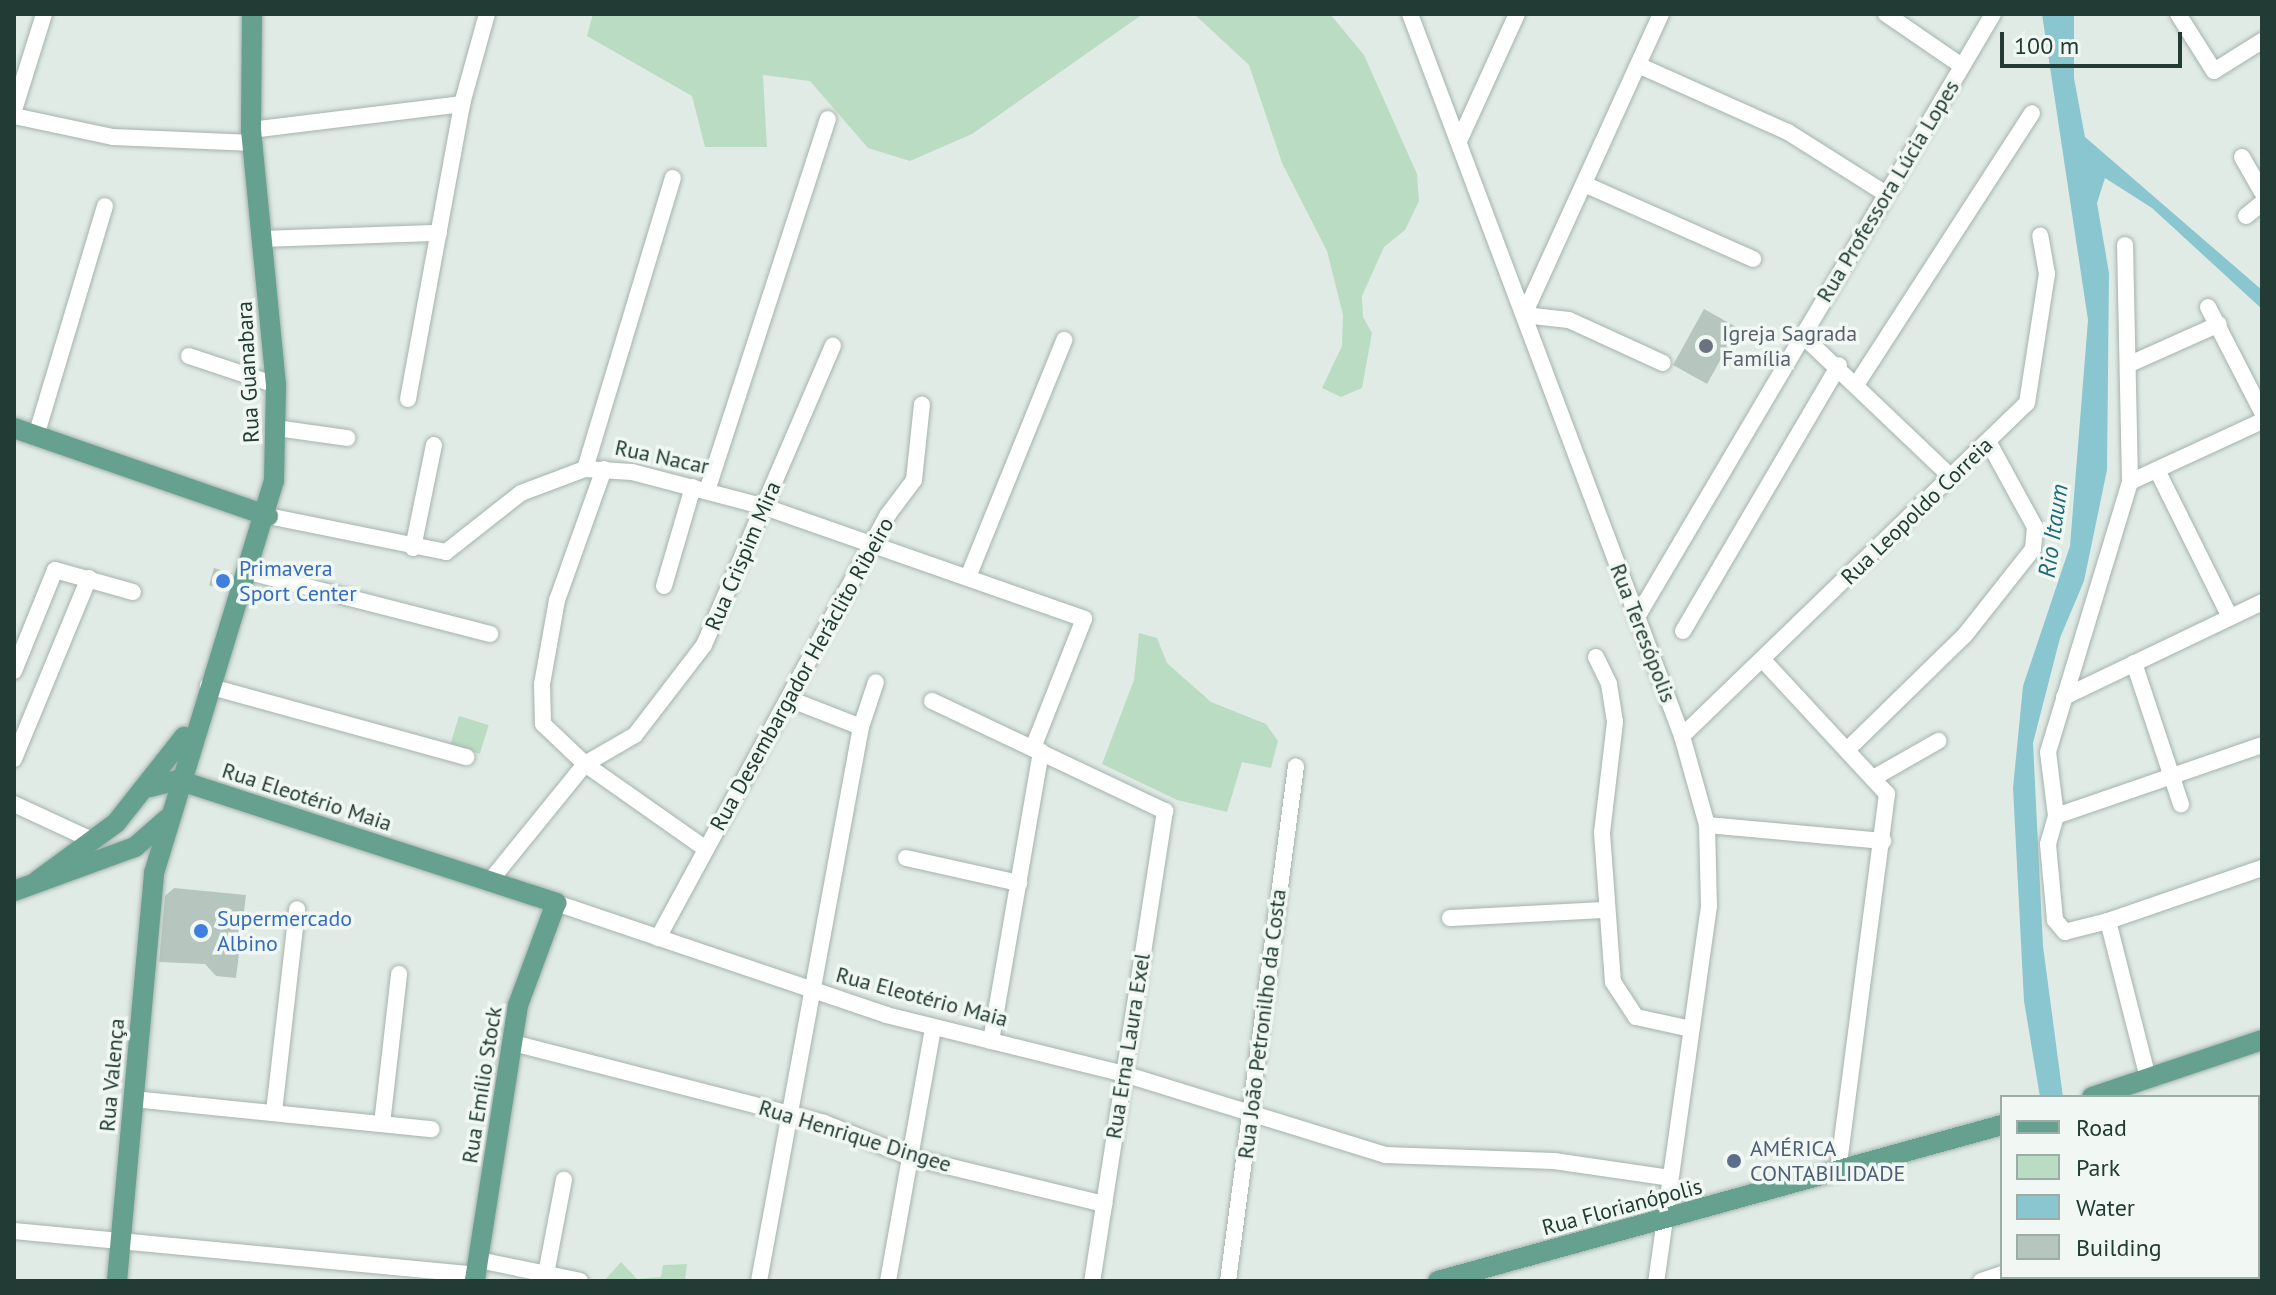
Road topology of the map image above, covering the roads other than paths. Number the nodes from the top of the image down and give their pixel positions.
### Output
1 (44, 14) edge
2 (252, 14) edge
3 (487, 14) edge
4 (1410, 14) edge
5 (1517, 14) edge
6 (1661, 14) edge
7 (1886, 14) edge
8 (1993, 14) edge
9 (2178, 14) edge
10 (2262, 41) edge
11 (1638, 65) junction
12 (1962, 66) junction
13 (462, 104) junction
14 (14, 113) edge
15 (2032, 113) dead end
16 (828, 119) dead end
17 (252, 137) junction
18 (1460, 139) junction
19 (2242, 157) dead end
20 (673, 178) dead end
21 (1584, 184) junction
22 (2262, 192) edge
23 (1886, 194) junction
24 (2262, 203) edge
25 (105, 206) dead end
26 (2246, 216) dead end
27 (439, 233) junction
28 (2040, 236) dead end
29 (263, 239) junction
30 (2125, 245) dead end
31 (1753, 259) dead end
32 (2208, 307) dead end
33 (1524, 315) junction
34 (2219, 324) junction
35 (1802, 335) junction
36 (1064, 340) dead end
37 (833, 346) dead end
38 (189, 356) dead end
39 (1663, 363) dead end
40 (2132, 363) junction
41 (1839, 365) junction
42 (1858, 382) junction
43 (276, 385) junction
44 (408, 399) dead end
45 (922, 404) dead end
46 (2262, 412) edge
47 (2262, 421) edge
48 (14, 428) edge
49 (276, 428) junction
50 (36, 436) junction
51 (347, 438) dead end
52 (1989, 443) junction
53 (434, 445) dead end
54 (585, 469) junction
55 (604, 469) junction
56 (2157, 470) junction
57 (1952, 478) junction
58 (2130, 482) junction
59 (700, 489) junction
60 (765, 507) junction
61 (268, 516) junction
62 (874, 543) junction
63 (413, 548) junction
64 (249, 572) junction
65 (968, 577) junction
66 (89, 578) junction
67 (664, 586) dead end
68 (133, 592) dead end
69 (2262, 602) edge
70 (1637, 617) junction
71 (2230, 617) junction
72 (1683, 631) dead end
73 (490, 634) dead end
74 (1596, 657) dead end
75 (1762, 659) junction
76 (2134, 663) junction
77 (14, 671) edge
78 (876, 682) dead end
79 (208, 686) junction
80 (2064, 697) junction
81 (789, 699) junction
82 (932, 701) dead end
83 (197, 716) junction
84 (861, 727) junction
85 (1682, 736) junction
86 (1938, 741) dead end
87 (2262, 745) edge
88 (1848, 749) junction
89 (1037, 750) junction
90 (466, 757) dead end
91 (14, 759) edge
92 (585, 764) junction
93 (1296, 766) dead end
94 (2172, 776) junction
95 (1875, 777) junction
96 (178, 780) junction
97 (150, 787) junction
98 (14, 804) edge
99 (2181, 804) dead end
100 (170, 810) junction
101 (2056, 816) junction
102 (116, 823) junction
103 (1707, 825) junction
104 (94, 841) junction
105 (1883, 841) junction
106 (135, 847) junction
107 (706, 849) junction
108 (906, 858) dead end
109 (2262, 868) edge
110 (154, 873) junction
111 (37, 881) junction
112 (490, 881) junction
113 (1019, 883) junction
114 (14, 891) edge
115 (556, 903) junction
116 (297, 909) dead end
117 (1605, 910) junction
118 (1450, 918) dead end
119 (2108, 921) junction
120 (658, 938) junction
121 (399, 974) dead end
122 (808, 991) junction
123 (933, 1029) junction
124 (1691, 1029) junction
125 (2262, 1040) edge
126 (991, 1041) junction
127 (513, 1043) junction
128 (1124, 1074) junction
129 (2148, 1078) junction
130 (2104, 1095) edge
131 (134, 1099) junction
132 (274, 1112) junction
133 (1250, 1112) junction
134 (787, 1114) junction
135 (382, 1124) junction
136 (2000, 1126) edge
137 (431, 1129) dead end
138 (910, 1157) junction
139 (1838, 1172) junction
140 (1670, 1178) junction
141 (564, 1180) dead end
142 (1104, 1204) junction
143 (1665, 1221) junction
144 (14, 1231) edge
145 (121, 1241) junction
146 (477, 1272) edge
147 (546, 1274) junction
148 (2000, 1275) edge
149 (1475, 1276) edge
150 (117, 1281) edge
151 (580, 1281) edge
152 (759, 1281) edge
153 (888, 1281) edge
154 (1092, 1281) edge
155 (1228, 1281) edge
156 (1438, 1281) edge
157 (1656, 1281) edge
158 (1981, 1281) edge

1 - 14 street
2 - 17 main road, Rua Guanabara
3 - 13 street
4 - 18 street, Rua Teresópolis
5 - 18 street
6 - 11 street
7 - 12 street
8 - 12 street, Rua Professora Lúcia Lopes
9 - 10 street
11 - 21 street
11 - 23 street
12 - 23 street, Rua Professora Lúcia Lopes
13 - 17 street
13 - 27 street
14 - 17 street
15 - 42 street
16 - 59 street
17 - 29 main road, Rua Guanabara
18 - 33 street, Rua Teresópolis
19 - 22 street
20 - 54 street
21 - 31 street
21 - 33 street
23 - 35 street, Rua Professora Lúcia Lopes
24 - 26 street
25 - 50 street
27 - 29 street
27 - 44 street
28 - 52 street, Rua Leopoldo Correia
29 - 43 main road, Rua Guanabara
30 - 40 street
32 - 34 street
33 - 39 street
33 - 70 street, Rua Teresópolis
34 - 40 street
34 - 46 street
35 - 41 street
35 - 70 street, Rua Professora Lúcia Lopes
36 - 65 street
37 - 60 street, Rua Crispim Mira
38 - 43 street
40 - 58 street
41 - 42 street
41 - 72 street
42 - 57 street
43 - 49 main road, Rua Guanabara
45 - 62 street, Rua Desembargador Heráclito Ribeiro
47 - 56 street
48 - 50 main road, Rua Nacar
49 - 51 street
49 - 61 main road, Rua Guanabara
50 - 61 main road, Rua Nacar
52 - 57 street, Rua Leopoldo Correia
52 - 88 street
53 - 63 street
54 - 55 street, Rua Nacar
54 - 63 street, Rua Nacar
55 - 59 street, Rua Nacar
55 - 92 street
56 - 58 street
56 - 71 street
57 - 75 street, Rua Leopoldo Correia
58 - 80 street
59 - 60 street, Rua Nacar
59 - 67 street
60 - 62 street, Rua Nacar
60 - 92 street, Rua Crispim Mira
61 - 63 street, Rua Nacar
61 - 64 main road, Rua Guanabara
62 - 65 street, Rua Nacar
62 - 81 street, Rua Desembargador Heráclito Ribeiro
64 - 73 street
64 - 79 main road, Rua Guanabara
65 - 89 street, Rua Nacar
66 - 68 street
66 - 77 street
66 - 91 street
69 - 71 street
70 - 85 street, Rua Teresópolis
71 - 76 street
74 - 117 street
75 - 85 street, Rua Leopoldo Correia
75 - 88 street
76 - 80 street
76 - 94 street
78 - 84 street
79 - 83 main road, Rua Guanabara
79 - 90 street
80 - 101 street
81 - 84 street
81 - 107 street, Rua Desembargador Heráclito Ribeiro
82 - 89 street
83 - 96 main road, Rua Guanabara
83 - 97 main road, Rua Guanabara
84 - 122 street
85 - 103 street, Rua Teresópolis
86 - 95 street
87 - 94 street
88 - 95 street
89 - 113 street
89 - 128 street, Rua Erna Laura Exel
92 - 107 street
92 - 112 street, Rua Crispim Mira
93 - 133 street, Rua João Petronilho da Costa
94 - 99 street
94 - 101 street
95 - 105 street
96 - 97 main road
96 - 100 main road, Rua Guanabara
96 - 112 main road, Rua Eleotério Maia
97 - 100 main road
97 - 102 main road, Rua Guanabara
98 - 104 street
100 - 106 main road, Rua Guanabara
100 - 110 main road, Rua Valença
101 - 119 street
102 - 104 main road, Rua Guanabara
102 - 106 main road
103 - 105 street
103 - 124 street, Rua Teresópolis
104 - 106 main road
104 - 111 main road, Rua Guanabara
105 - 139 street
106 - 110 main road
106 - 111 main road, Rua Guanabara
107 - 120 street, Rua Desembargador Heráclito Ribeiro
108 - 113 street
109 - 119 street
110 - 131 main road, Rua Valença
111 - 114 main road, Rua Guanabara
112 - 115 main road, Rua Eleotério Maia
113 - 126 street
115 - 120 street, Rua Eleotério Maia
115 - 127 main road, Rua Emílio Stock
116 - 132 street
117 - 118 street
117 - 124 street
119 - 129 street
120 - 122 street, Rua Eleotério Maia
121 - 135 street
122 - 123 street, Rua Eleotério Maia
122 - 134 street
123 - 126 street, Rua Eleotério Maia
123 - 138 street
124 - 140 street, Rua Teresópolis
125 - 129 main road
126 - 128 street, Rua Eleotério Maia
127 - 134 street, Rua Henrique Dingee
127 - 146 main road, Rua Emílio Stock
128 - 133 street, Rua Eleotério Maia
128 - 142 street, Rua Erna Laura Exel
129 - 130 main road
131 - 132 street
131 - 145 main road, Rua Valença
132 - 135 street
133 - 140 street, Rua Eleotério Maia
133 - 155 street, Rua João Petronilho da Costa
134 - 138 street, Rua Henrique Dingee
134 - 152 street
135 - 137 street
136 - 139 main road, Rua Florianópolis
138 - 142 street, Rua Henrique Dingee
138 - 153 street
139 - 143 main road, Rua Florianópolis
140 - 143 street, Rua Teresópolis
141 - 147 street
142 - 154 street, Rua Erna Laura Exel
143 - 149 main road, Rua Florianópolis
143 - 157 street, Rua Teresópolis
144 - 145 street
145 - 146 street
145 - 150 main road, Rua Valença
146 - 147 street
147 - 151 street
148 - 158 street
149 - 156 main road, Rua Florianópolis

